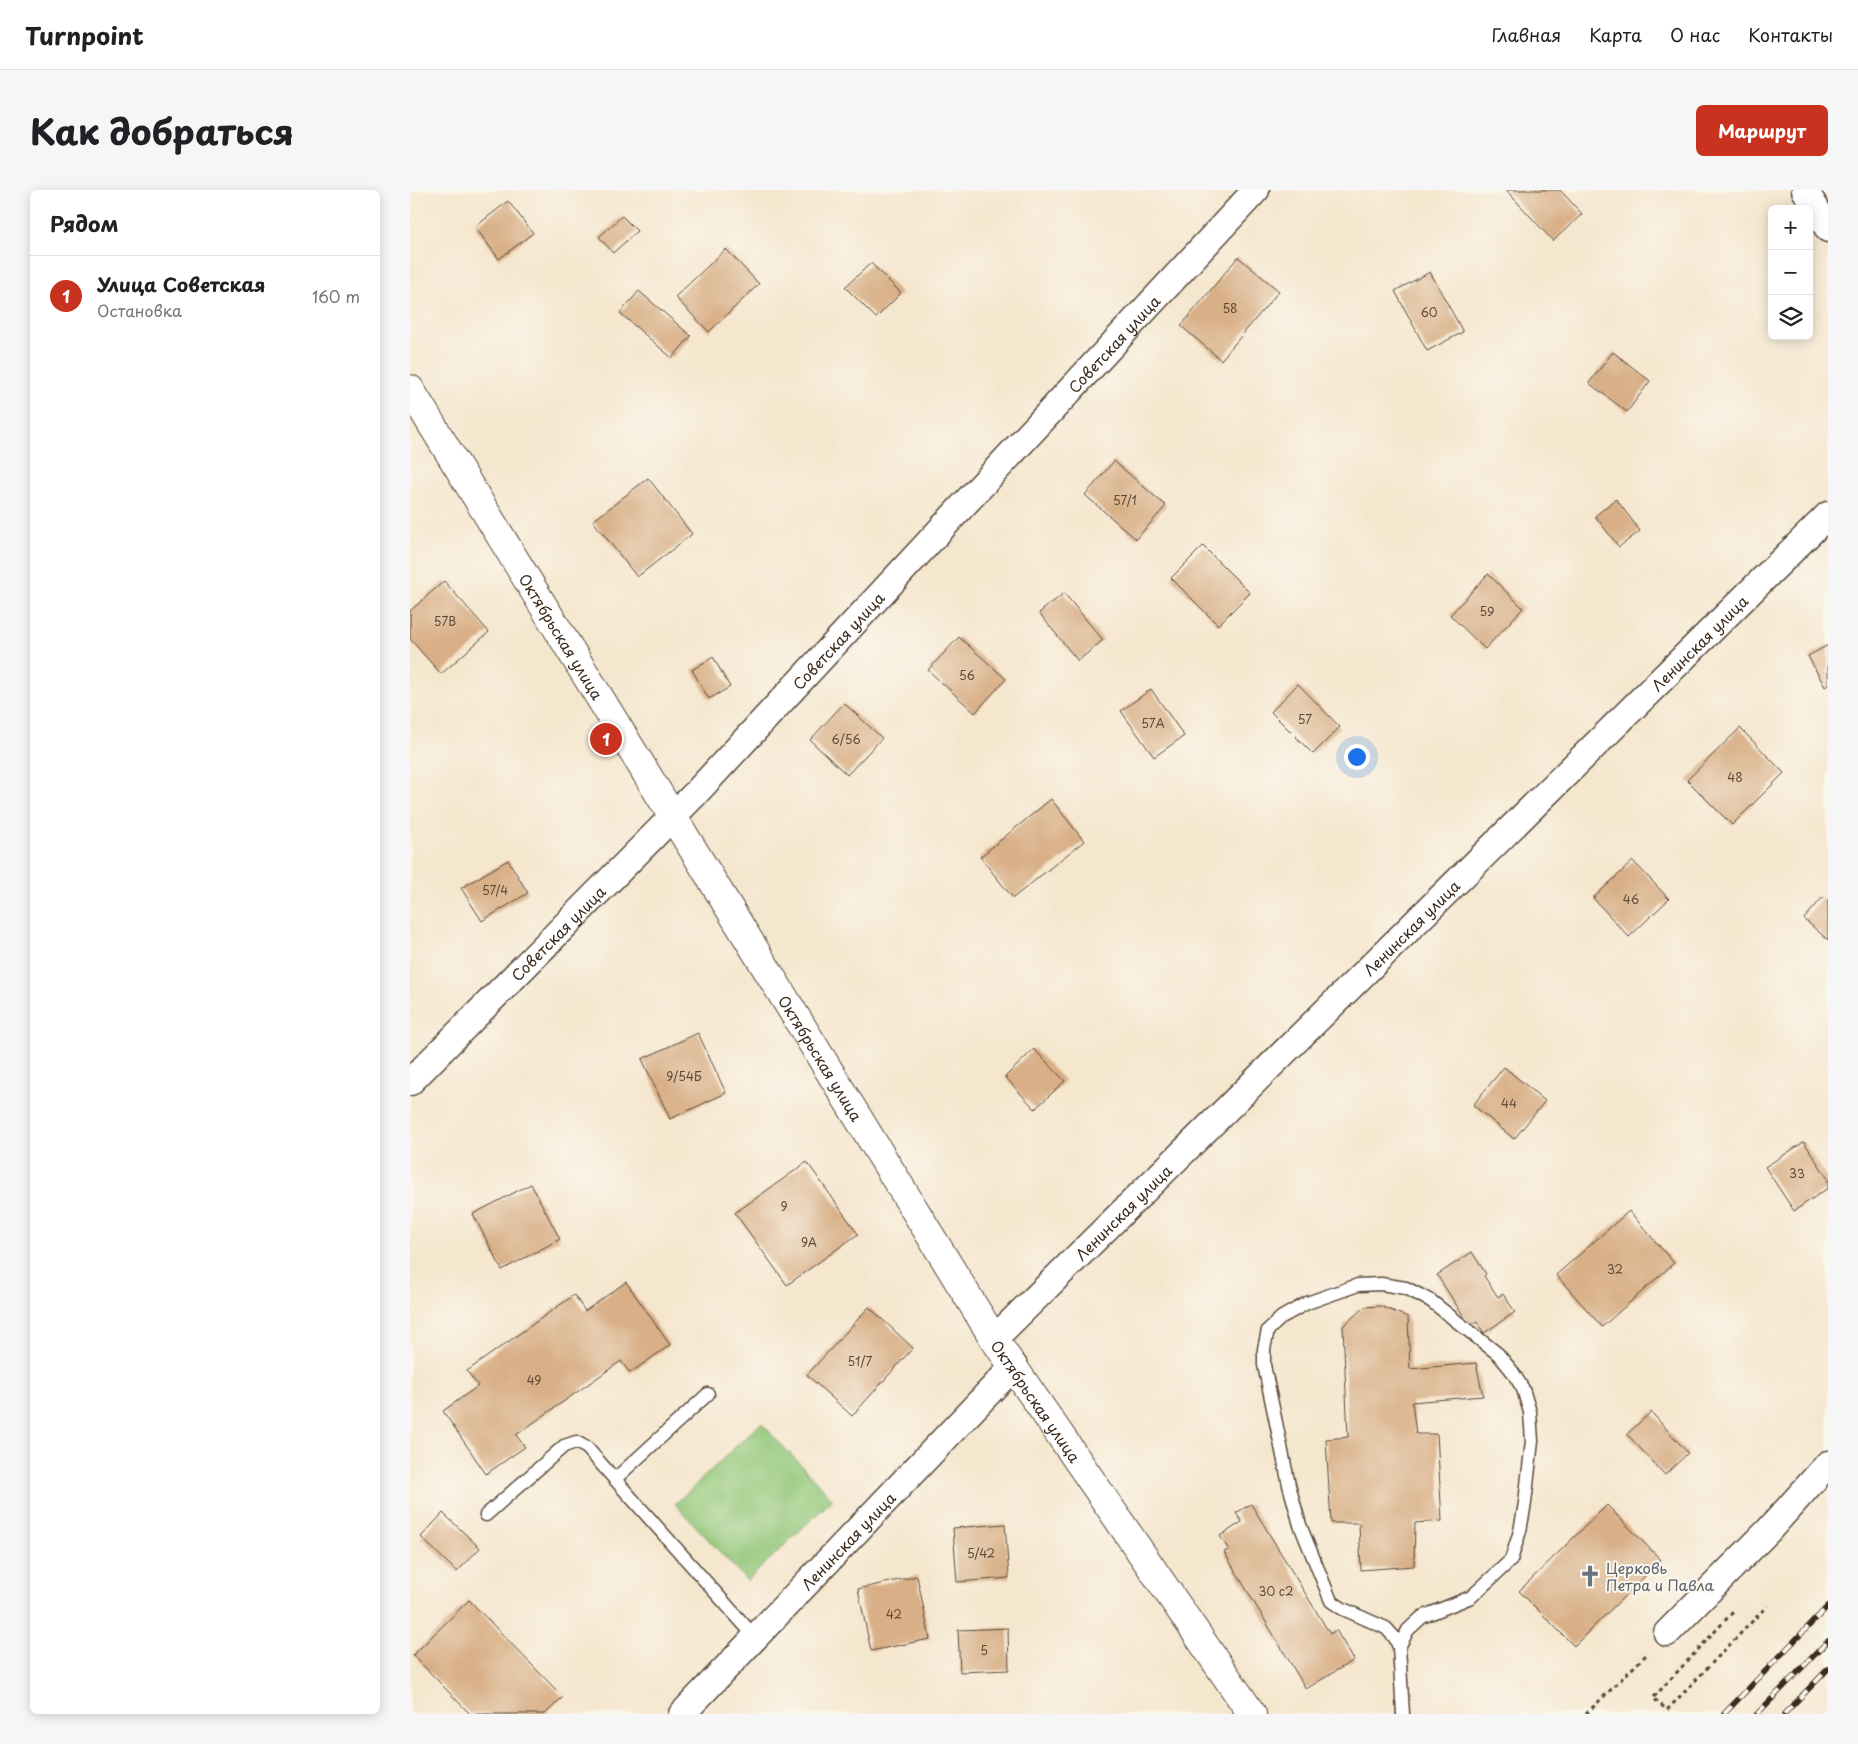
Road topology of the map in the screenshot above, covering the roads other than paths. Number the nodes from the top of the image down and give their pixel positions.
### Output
1 (1256, 190) edge
2 (1805, 190) edge
3 (1828, 229) edge
4 (410, 389) edge
5 (1828, 515) edge
6 (673, 817) junction
7 (410, 1082) edge
8 (994, 1339) junction
9 (1014, 1366) junction
10 (708, 1394) dead end
11 (1828, 1464) edge
12 (615, 1480) junction
13 (486, 1515) dead end
14 (1667, 1633) road end
15 (755, 1638) junction
16 (1399, 1647) junction
17 (682, 1714) edge
18 (1252, 1714) edge
19 (1403, 1714) edge

1 - 6 street, Советская улица
2 - 3 street
4 - 6 main road, Октябрьская улица
5 - 8 street, Ленинская улица
6 - 7 street, Советская улица
6 - 8 main road, Октябрьская улица
8 - 9 main road, Октябрьская улица
9 - 15 street, Ленинская улица
9 - 18 main road, Октябрьская улица
10 - 12 lane
11 - 14 street
12 - 13 lane
12 - 15 lane
15 - 17 street, Ленинская улица
16 - 16 lane
16 - 19 lane

